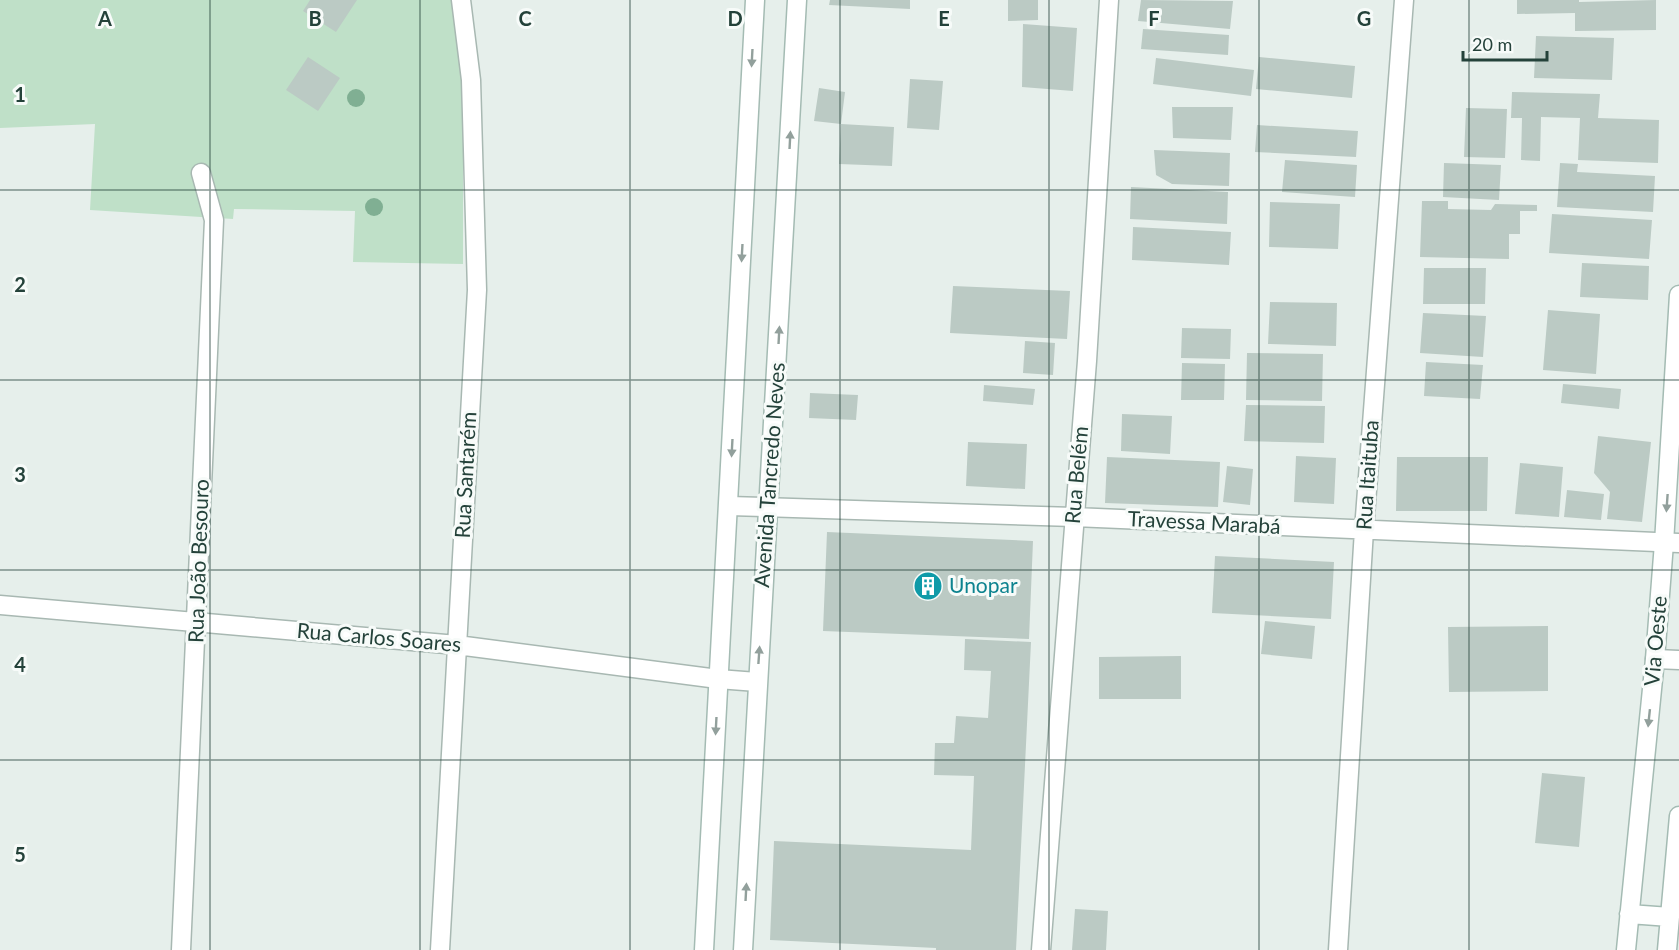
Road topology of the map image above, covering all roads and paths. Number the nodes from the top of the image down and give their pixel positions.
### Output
1 (461, 0) edge
2 (755, 0) edge
3 (797, 0) edge
4 (1109, 0) edge
5 (1404, 0) edge
6 (201, 173) dead end
7 (1679, 295) edge
8 (729, 506) junction
9 (770, 508) junction
10 (1074, 517) junction
11 (1364, 530) junction
12 (1672, 543) edge
13 (0, 605) edge
14 (197, 621) junction
15 (457, 645) junction
16 (1655, 659) junction
17 (1679, 660) edge
18 (718, 679) junction
19 (757, 682) junction
20 (1679, 816) edge
21 (1629, 914) junction
22 (1670, 917) junction
23 (181, 950) edge
24 (440, 950) edge
25 (704, 950) edge
26 (743, 950) edge
27 (1041, 950) edge
28 (1338, 950) edge
29 (1626, 950) edge
30 (1667, 950) edge

1 - 15 street, Rua Santarém
2 -> 8 street, Avenida Tancredo Neves
9 -> 3 street, Avenida Tancredo Neves
4 - 10 street, Rua Belém
5 - 11 street, Rua Itaituba
6 - 14 street, Rua João Besouro
7 -> 12 street, Via Oeste
8 - 9 street, Travessa Marabá
8 - 18 street, Avenida Tancredo Neves
9 - 10 street, Travessa Marabá
19 -> 9 street, Avenida Tancredo Neves
10 - 11 street, Travessa Marabá
10 - 27 street, Rua Belém
11 - 12 street, Travessa Marabá
11 - 28 street, Rua Itaituba
12 - 16 street, Via Oeste
13 - 14 street, Rua Carlos Soares
14 - 15 street, Rua Carlos Soares
14 - 23 street, Rua João Besouro
15 - 18 street, Rua Carlos Soares
15 - 24 street, Rua Santarém
16 - 17 street
16 -> 21 street, Via Oeste
18 - 19 street, Rua Carlos Soares
18 -> 25 street, Avenida Tancredo Neves
26 -> 19 street, Avenida Tancredo Neves
20 - 22 street
21 - 22 street
21 - 29 street, Via Oeste
22 - 30 street

